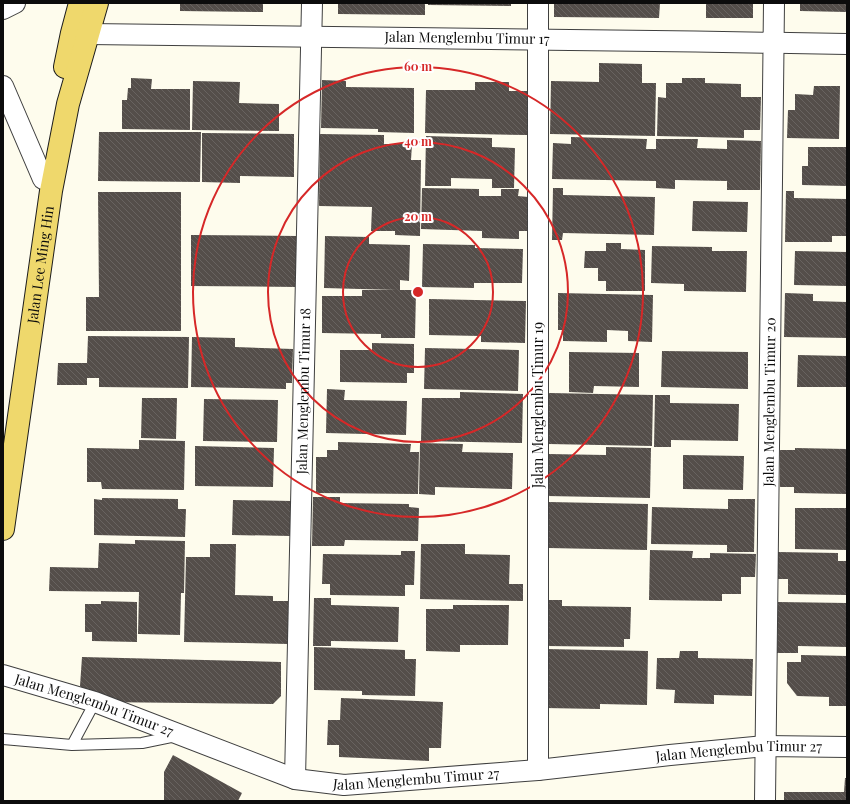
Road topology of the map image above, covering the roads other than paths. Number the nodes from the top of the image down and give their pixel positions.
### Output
1 (15, 3) edge
2 (80, 3) edge
3 (97, 3) edge
4 (312, 3) edge
5 (538, 3) edge
6 (774, 3) edge
7 (3, 9) edge
8 (88, 34) junction
9 (312, 35) junction
10 (537, 40) junction
11 (773, 43) junction
12 (847, 44) edge
13 (3, 86) edge
14 (43, 179) junction
15 (3, 429) edge
16 (3, 529) edge
17 (3, 675) edge
18 (95, 702) junction
19 (181, 735) junction
20 (3, 739) edge
21 (72, 745) junction
22 (765, 746) junction
23 (847, 747) edge
24 (538, 770) junction
25 (295, 779) junction
26 (765, 801) edge

1 - 7 street
2 - 14 main road, Jalan Lee Ming Hin
3 - 8 main road, Jalan Lee Ming Hin
4 - 9 street, Jalan Menglembu Timur 18
5 - 10 street, Jalan Menglembu Timur 19
6 - 11 street, Jalan Menglembu Timur 20
8 - 9 street, Jalan Menglembu Timur 17
8 - 16 main road, Jalan Lee Ming Hin
9 - 10 street, Jalan Menglembu Timur 17
9 - 25 street, Jalan Menglembu Timur 18
10 - 11 street, Jalan Menglembu Timur 17
10 - 24 street, Jalan Menglembu Timur 19
11 - 12 street, Jalan Menglembu Timur 17
11 - 22 street, Jalan Menglembu Timur 20
13 - 14 street
14 - 15 main road, Jalan Lee Ming Hin
17 - 18 street, Jalan Menglembu Timur 27
18 - 19 street, Jalan Menglembu Timur 27
18 - 21 lane
19 - 21 lane
19 - 25 street, Jalan Menglembu Timur 27
20 - 21 lane
22 - 23 street, Jalan Menglembu Timur 27
22 - 24 street, Jalan Menglembu Timur 27
22 - 26 street, Jalan Menglembu Timur 20
24 - 25 street, Jalan Menglembu Timur 27

